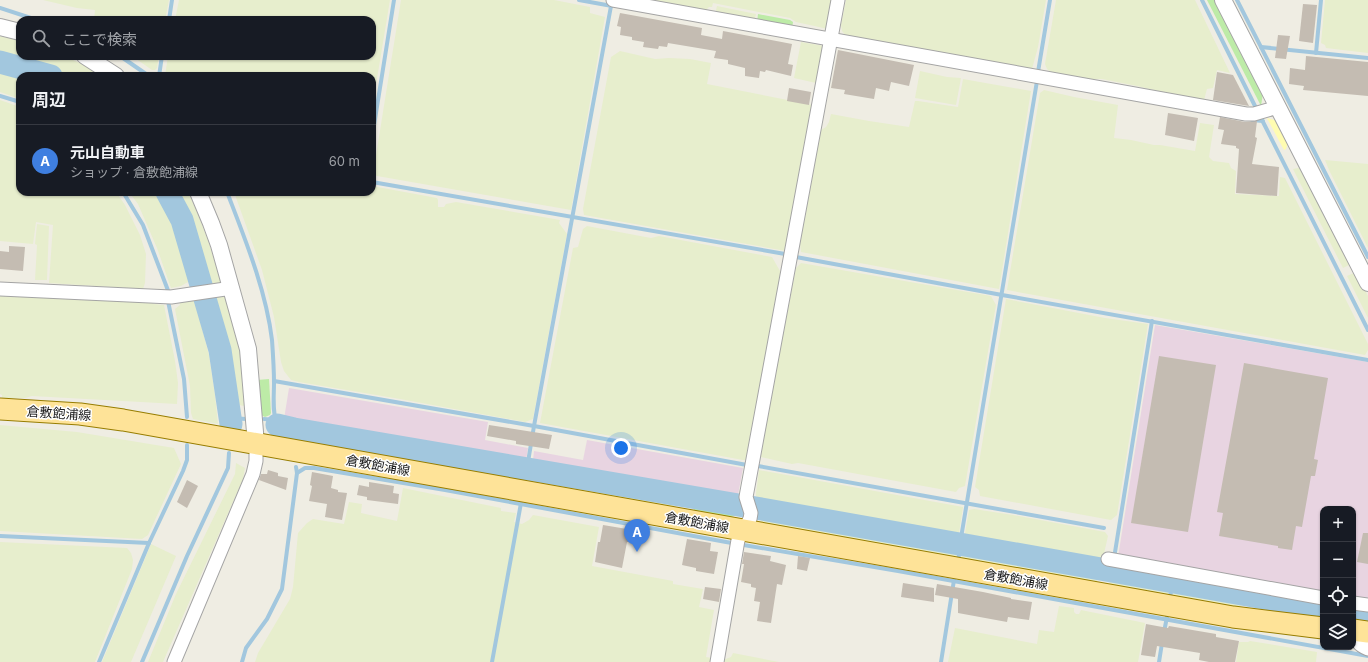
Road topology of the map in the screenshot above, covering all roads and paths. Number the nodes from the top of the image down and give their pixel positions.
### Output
1 (612, 0) edge
2 (838, 0) edge
3 (1223, 0) edge
4 (0, 27) edge
5 (16, 31) edge
6 (831, 39) junction
7 (91, 60) edge
8 (110, 72) edge
9 (1265, 111) junction
10 (200, 196) edge
11 (1368, 282) edge
12 (232, 288) junction
13 (0, 289) edge
14 (0, 409) edge
15 (256, 444) junction
16 (743, 527) junction
17 (1112, 560) dead end
18 (1320, 597) edge
19 (1356, 603) edge
20 (1368, 605) edge
21 (1320, 628) edge
22 (1358, 631) edge
23 (1368, 649) edge
24 (174, 662) edge
25 (717, 662) edge

1 - 6 street
2 - 6 street
3 - 9 street
4 - 5 street
6 - 9 street
6 - 16 street
7 - 8 street
9 - 11 street
10 - 12 street
12 - 13 street
12 - 15 street
14 - 15 main road, 倉敷飽浦線
15 - 16 main road, 倉敷飽浦線
15 - 24 street
16 - 21 main road, 倉敷飽浦線
16 - 25 street
17 - 18 street
19 - 20 street
22 - 23 street

